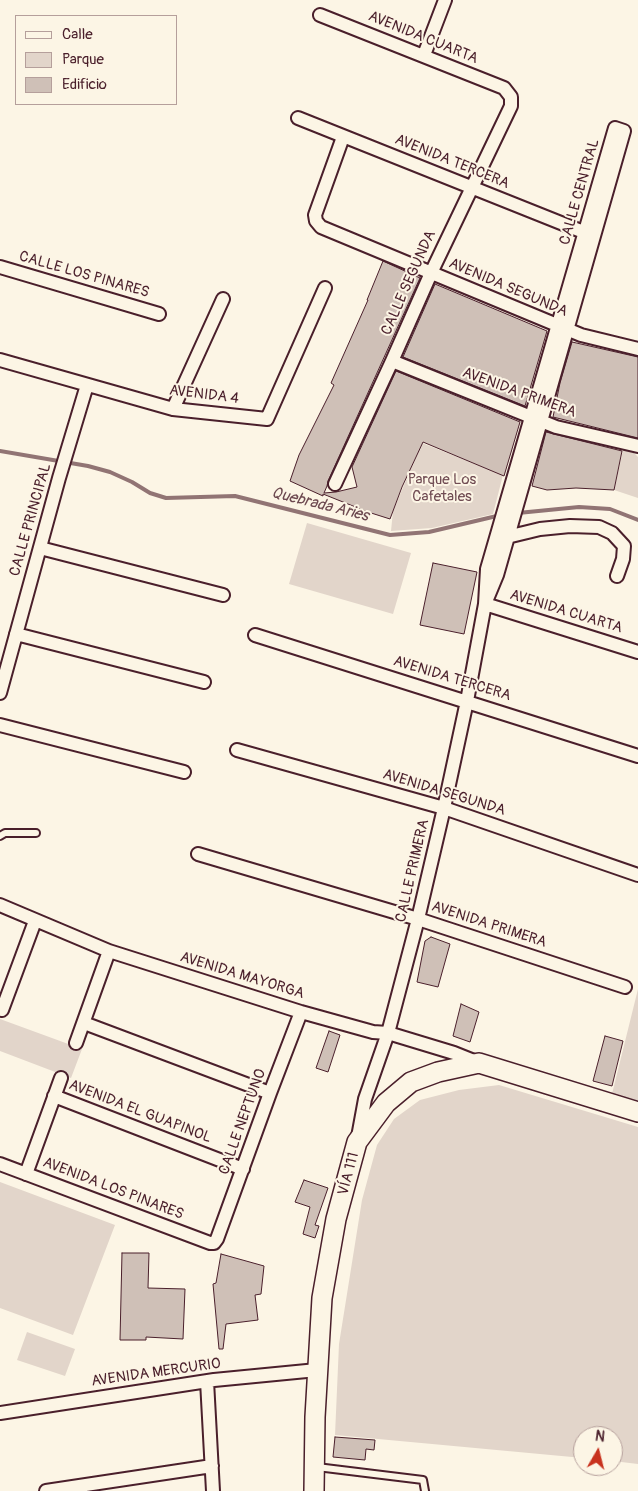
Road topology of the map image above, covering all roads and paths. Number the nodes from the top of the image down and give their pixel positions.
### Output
1 (446, 0) edge
2 (320, 15) dead end
3 (424, 55) junction
4 (511, 97) joint
5 (298, 118) dead end
6 (343, 137) junction
7 (472, 188) junction
8 (589, 235) junction
9 (0, 267) edge
10 (431, 273) junction
11 (325, 288) dead end
12 (223, 299) dead end
13 (159, 314) dead end
14 (563, 328) junction
15 (638, 349) edge
16 (0, 360) edge
17 (392, 361) junction
18 (87, 385) junction
19 (173, 410) junction
20 (536, 420) junction
21 (638, 446) edge
22 (335, 484) dead end
23 (506, 523) junction
24 (507, 537) junction
25 (40, 548) junction
26 (617, 576) dead end
27 (223, 595) dead end
28 (485, 604) junction
29 (16, 634) junction
30 (255, 635) dead end
31 (638, 652) edge
32 (204, 682) dead end
33 (0, 693) edge
34 (467, 701) junction
35 (0, 725) edge
36 (237, 750) dead end
37 (638, 756) edge
38 (184, 772) dead end
39 (444, 808) junction
40 (36, 833) dead end
41 (0, 836) edge
42 (198, 854) dead end
43 (638, 875) edge
44 (0, 905) edge
45 (418, 919) junction
46 (35, 921) junction
47 (109, 951) junction
48 (625, 986) dead end
49 (4, 993) edge
50 (2, 1010) dead end
51 (302, 1012) junction
52 (84, 1023) junction
53 (388, 1032) junction
54 (76, 1043) dead end
55 (479, 1063) junction
56 (61, 1078) dead end
57 (270, 1093) junction
58 (54, 1096) junction
59 (638, 1112) edge
60 (357, 1142) junction
61 (0, 1164) edge
62 (243, 1170) junction
63 (26, 1174) junction
64 (214, 1243) joint
65 (317, 1370) junction
66 (208, 1382) junction
67 (0, 1413) edge
68 (212, 1466) junction
69 (314, 1466) junction
70 (46, 1491) edge
71 (213, 1491) edge
72 (314, 1491) edge
73 (425, 1491) edge

1 - 3 street
2 - 3 street, AVENIDA CUARTA
3 - 4 street, AVENIDA CUARTA
4 - 7 street, CALLE SEGUNDA
5 - 6 street, AVENIDA TERCERA
6 - 7 street, AVENIDA TERCERA
6 - 10 street, AVENIDA SEGUNDA
7 - 8 street, AVENIDA TERCERA
7 - 10 street, CALLE SEGUNDA
8 - 8 street, CALLE CENTRAL
8 - 14 street, CALLE CENTRAL
9 - 13 street, CALLE LOS PINARES
10 - 14 street, AVENIDA SEGUNDA
10 - 17 street, CALLE SEGUNDA
11 - 19 street, AVENIDA 4
12 - 19 street
14 - 15 street, AVENIDA SEGUNDA
14 - 20 street, CALLE CENTRAL
16 - 18 street, AVENIDA 4
17 - 20 street, AVENIDA PRIMERA
17 - 22 street, CALLE SEGUNDA
18 - 19 street, AVENIDA 4
18 - 25 street, CALLE PRINCIPAL
20 - 21 street, AVENIDA PRIMERA
20 - 23 street, CALLE CENTRAL
23 - 24 street, CALLE CENTRAL
23 - 28 street, CALLE CENTRAL
24 - 26 street
24 - 28 street, CALLE CENTRAL
25 - 27 street
25 - 29 street, CALLE PRINCIPAL
28 - 31 street, AVENIDA CUARTA
28 - 34 street, CALLE PRIMERA
29 - 32 street
29 - 33 street, CALLE PRINCIPAL
30 - 34 street, AVENIDA TERCERA
34 - 37 street, AVENIDA TERCERA
34 - 39 street, CALLE PRIMERA
35 - 38 street
36 - 39 street, AVENIDA SEGUNDA
39 - 43 street, AVENIDA SEGUNDA
39 - 45 street, CALLE PRIMERA
40 - 41 lane
42 - 45 street, AVENIDA PRIMERA
44 - 46 street, AVENIDA MAYORGA
45 - 48 street, AVENIDA PRIMERA
45 - 53 street, CALLE PRIMERA
46 - 47 street, AVENIDA MAYORGA
46 - 49 street
47 - 51 street, AVENIDA MAYORGA
47 - 52 street
49 - 50 street
51 - 53 street, AVENIDA MAYORGA
51 - 57 street, CALLE NEPTUNO
52 - 54 street
52 - 57 street
53 - 55 street, AVENIDA MAYORGA
53 - 60 street, CALLE PRIMERA
55 - 59 main road, VÍA 111
55 - 60 main road, VÍA 111
56 - 58 street
57 - 62 street, CALLE NEPTUNO
58 - 62 street, AVENIDA EL GUAPINOL
58 - 63 street
60 - 65 main road, VÍA 111
61 - 63 street, AVENIDA LOS PINARES
62 - 64 street, CALLE NEPTUNO
63 - 64 street, AVENIDA LOS PINARES
65 - 66 street, AVENIDA MERCURIO
65 - 69 main road, VÍA 111
66 - 67 street, AVENIDA MERCURIO
66 - 68 street
68 - 70 street
68 - 71 street
69 - 72 main road, VÍA 111
69 - 73 lane

